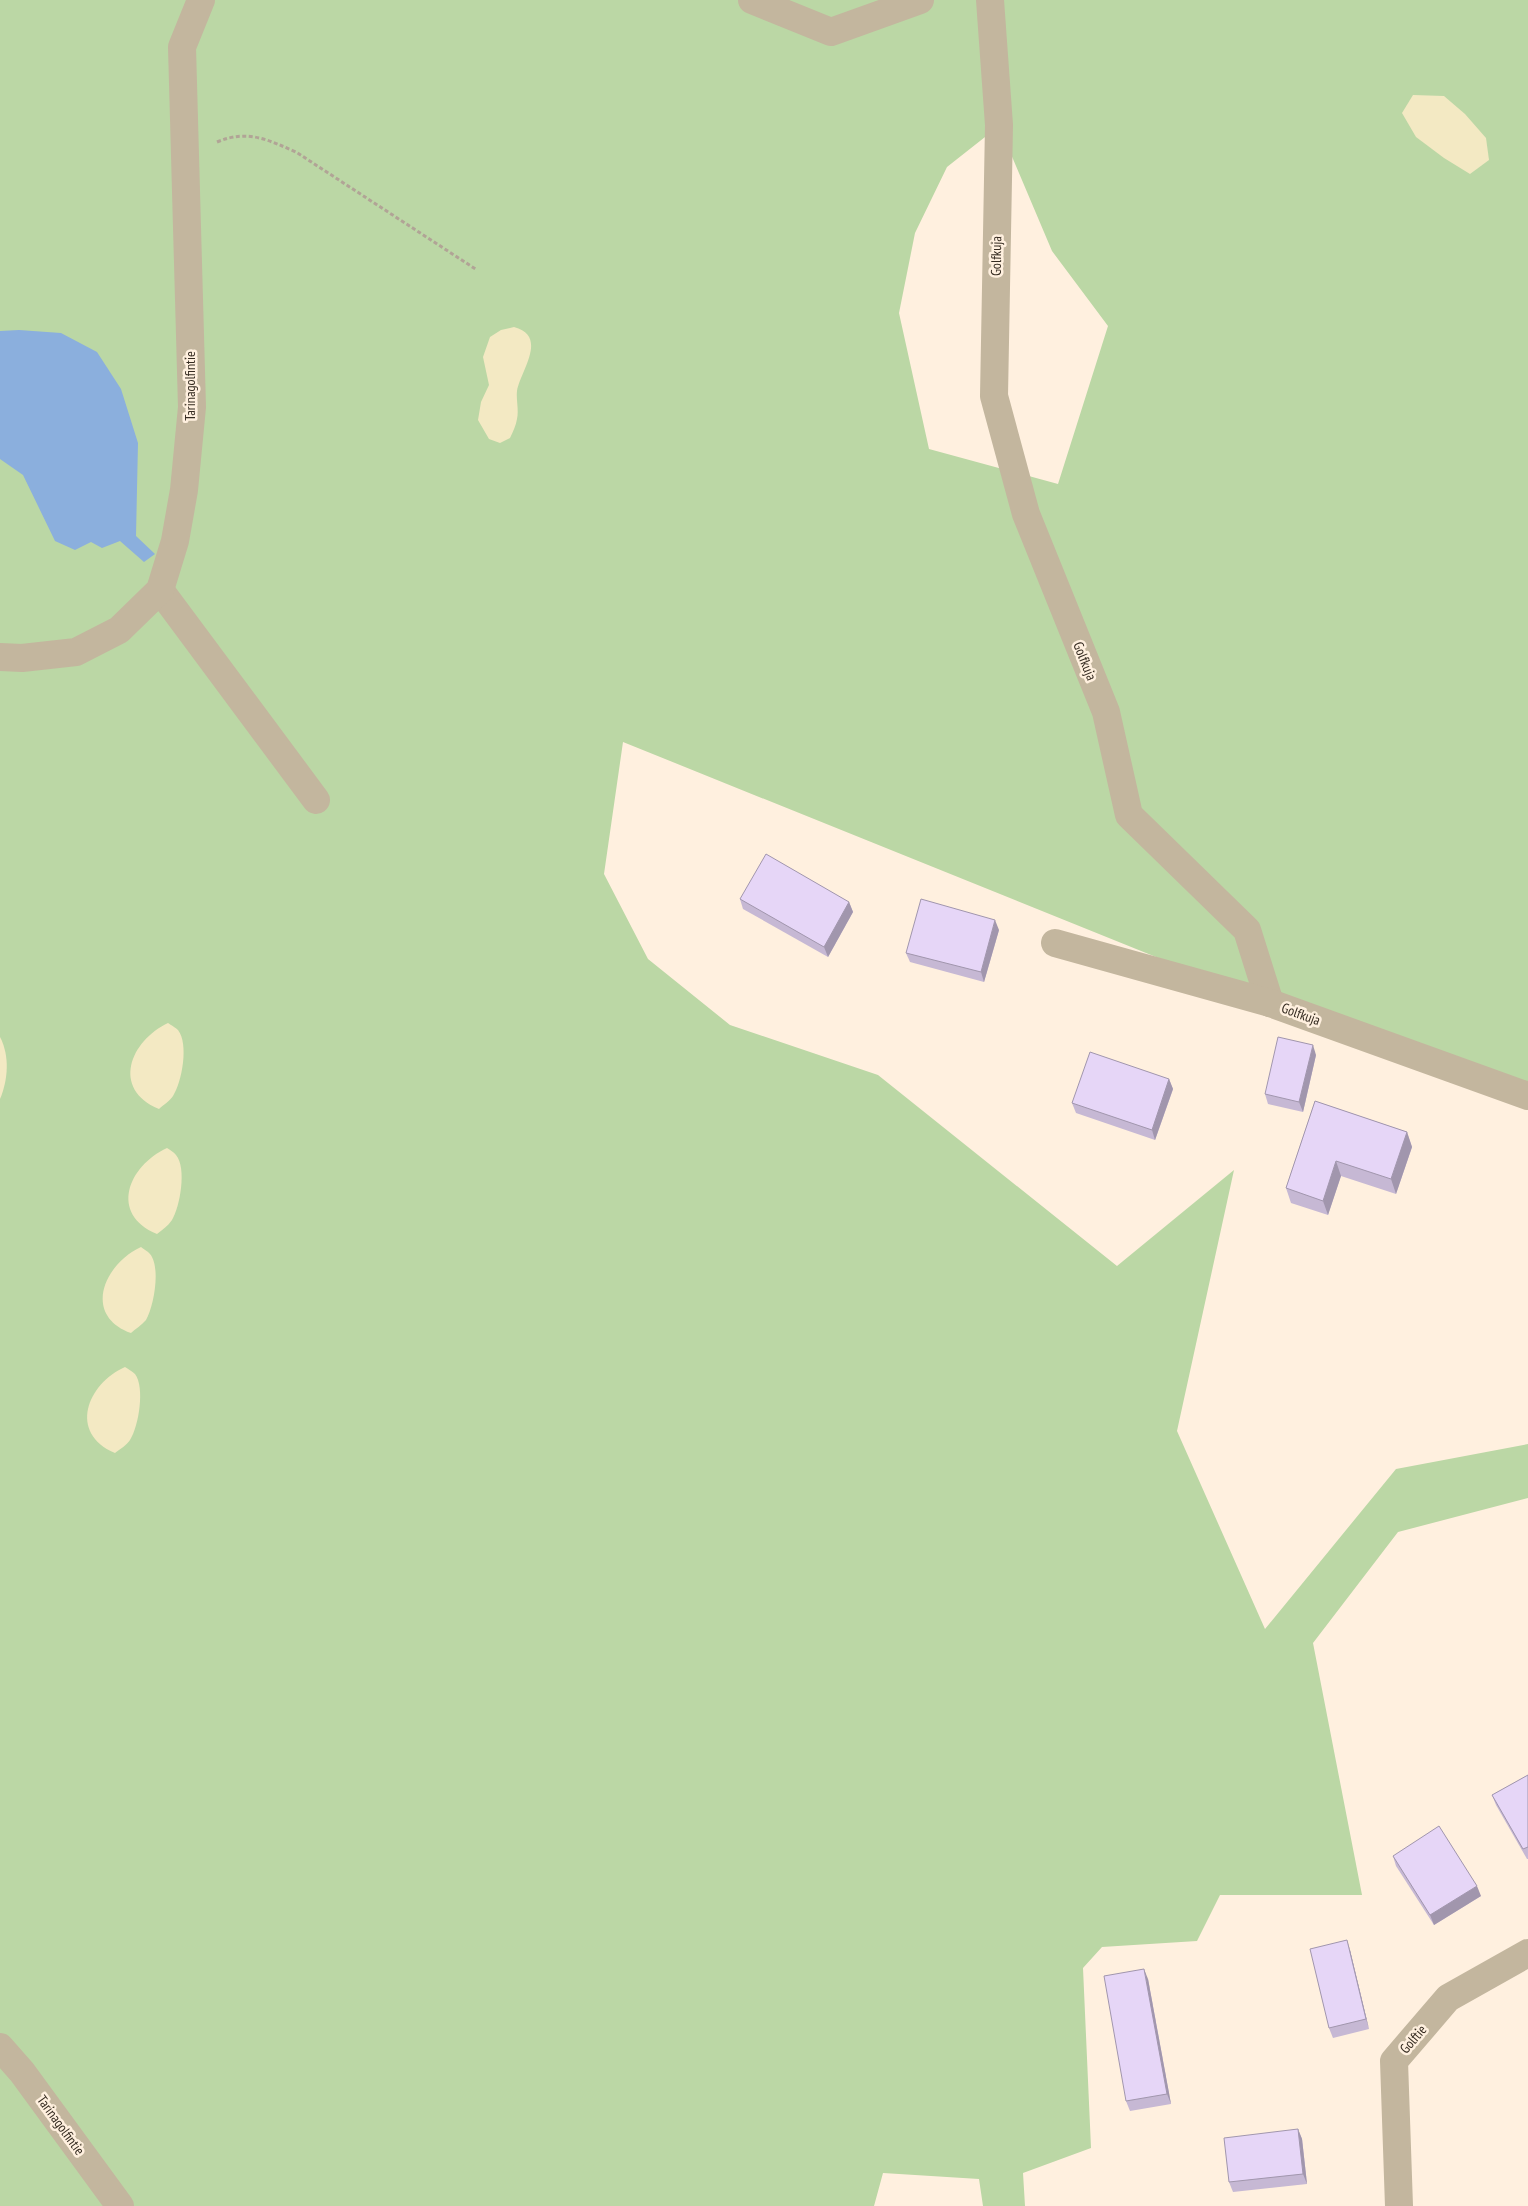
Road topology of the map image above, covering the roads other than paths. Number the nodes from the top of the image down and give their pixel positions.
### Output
1 (201, 0) edge
2 (752, 0) edge
3 (920, 0) edge
4 (990, 0) edge
5 (160, 590) junction
6 (0, 657) edge
7 (316, 800) dead end
8 (1055, 942) dead end
9 (1270, 1003) junction
10 (1528, 1096) edge
11 (1528, 1953) edge
12 (0, 2047) edge
13 (120, 2206) edge
14 (1399, 2206) edge

1 - 5 street, Tarinagolfintie
2 - 3 street
4 - 9 street, Golfkuja
5 - 6 street, Tarinagolfintie
5 - 7 street
8 - 9 street
9 - 10 street, Golfkuja
11 - 14 street, Golftie
12 - 13 street, Tarinagolfintie

